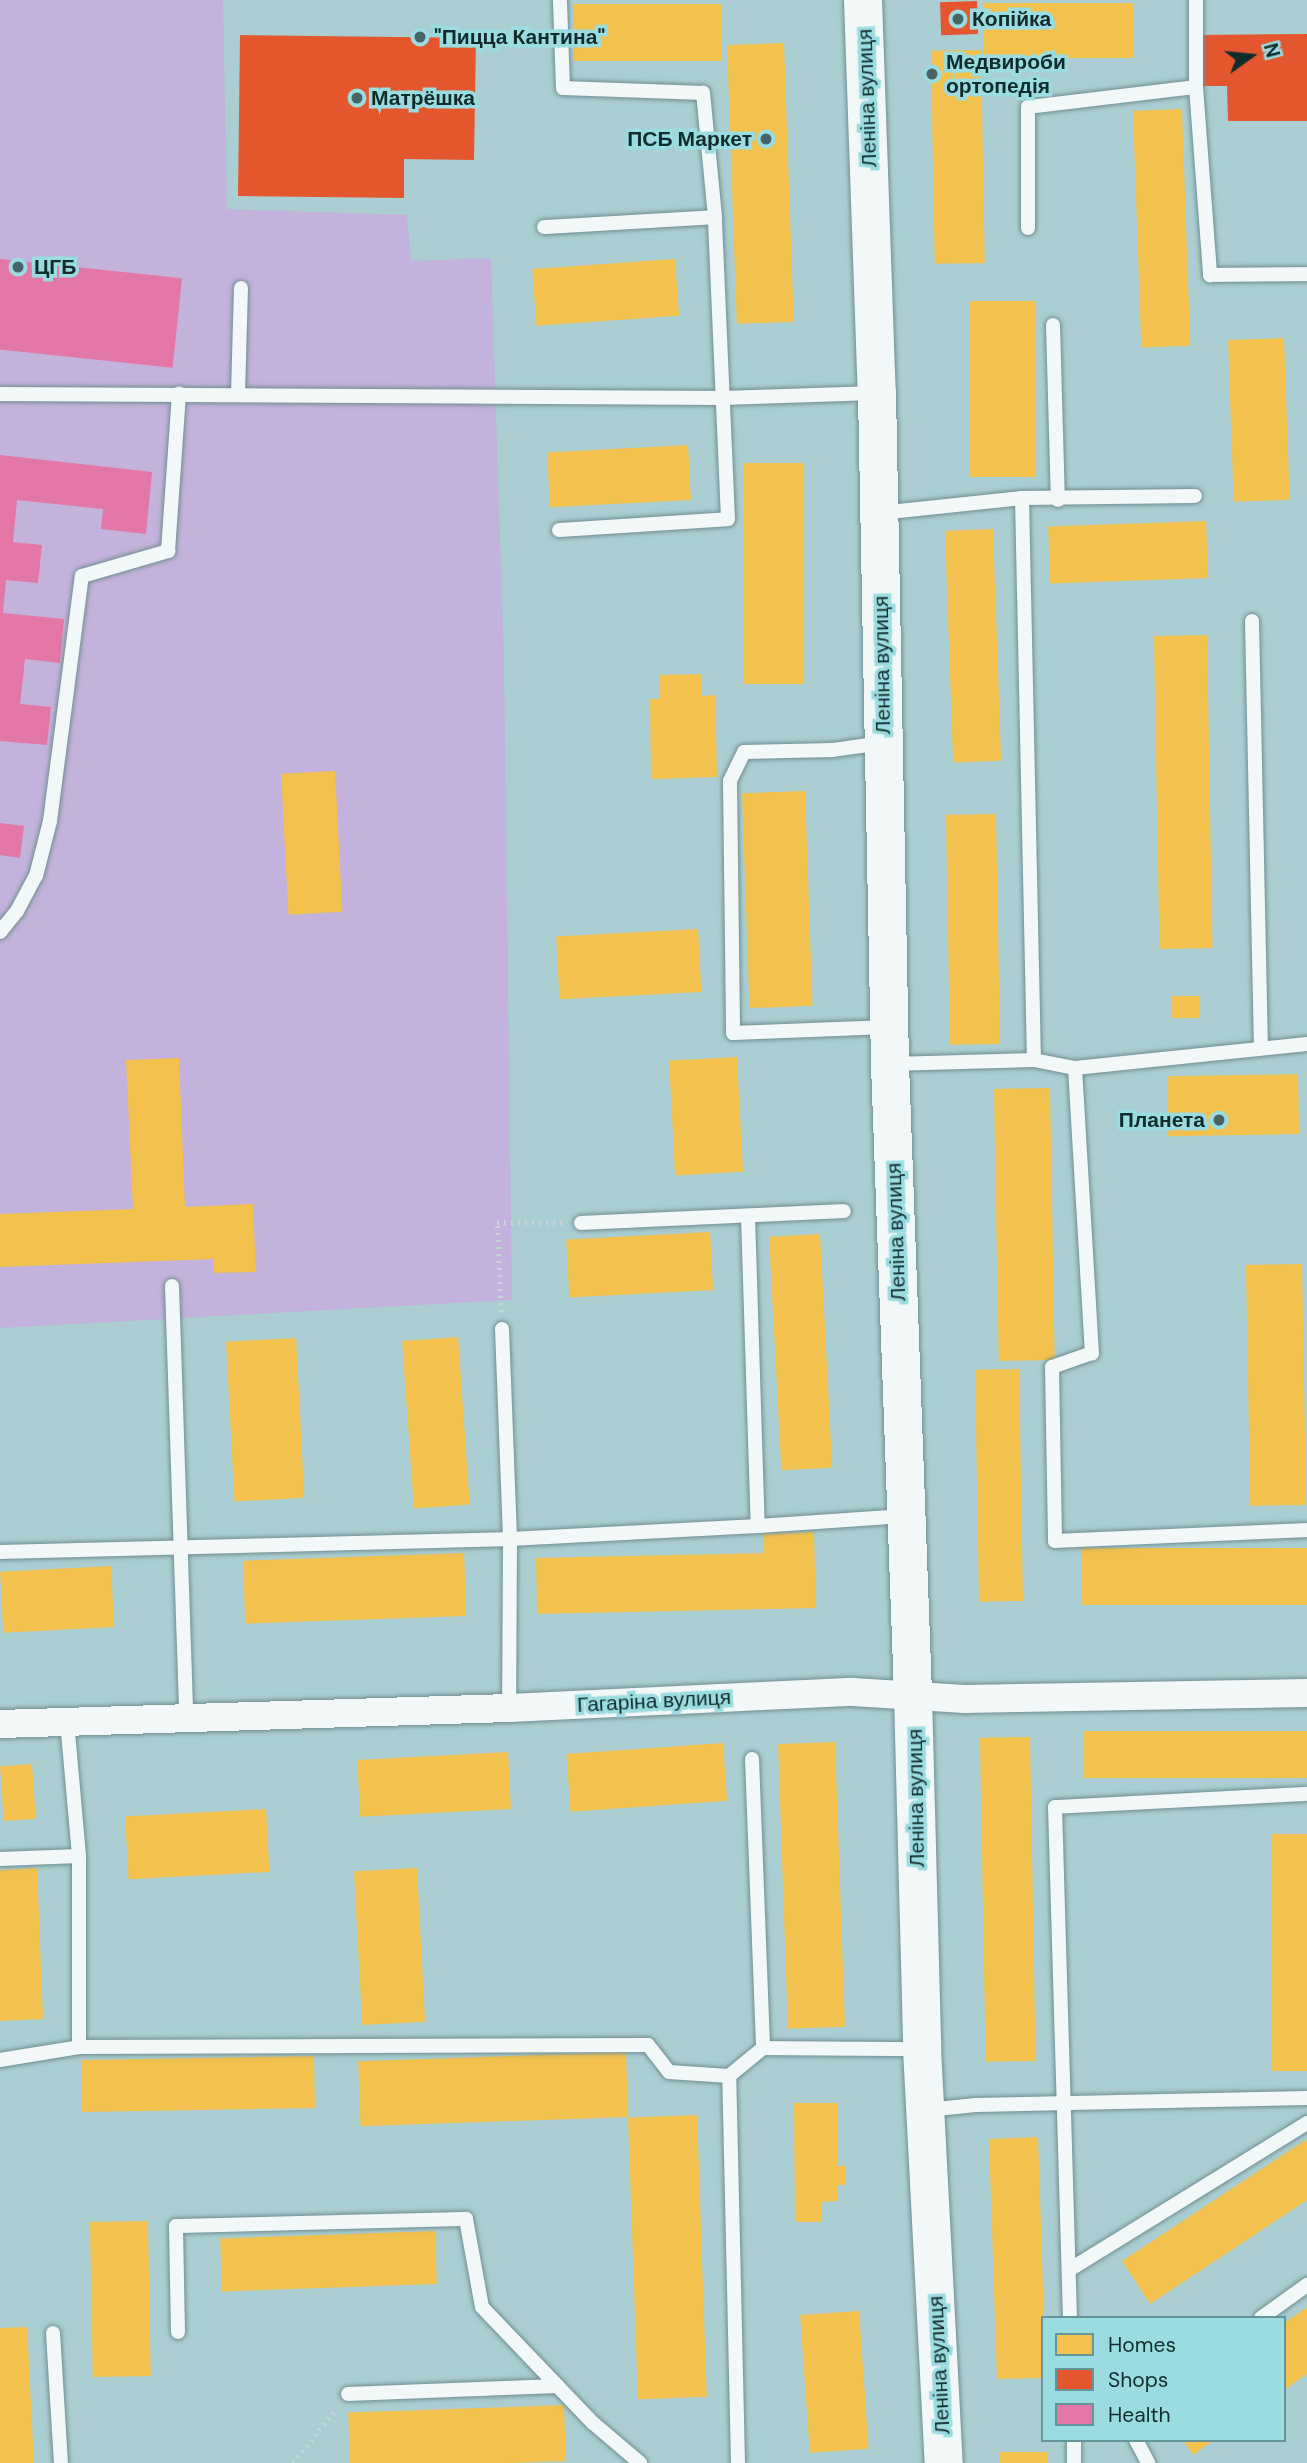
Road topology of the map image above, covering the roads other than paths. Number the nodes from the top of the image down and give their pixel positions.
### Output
1 (560, 0) edge
2 (863, 0) edge
3 (1196, 0) edge
4 (1196, 87) junction
5 (715, 217) junction
6 (544, 227) dead end
7 (1028, 228) dead end
8 (1307, 274) edge
9 (241, 288) dead end
10 (1053, 325) dead end
11 (179, 393) junction
12 (877, 393) junction
13 (0, 394) edge
14 (238, 394) junction
15 (722, 398) junction
16 (1195, 496) dead end
17 (1022, 498) junction
18 (1058, 500) junction
19 (879, 513) junction
20 (559, 530) dead end
21 (1252, 621) dead end
22 (884, 742) junction
23 (0, 932) edge
24 (1307, 1044) edge
25 (890, 1045) junction
26 (1261, 1048) junction
27 (1034, 1060) junction
28 (1075, 1068) junction
29 (844, 1211) dead end
30 (748, 1216) junction
31 (582, 1223) road end
32 (173, 1286) dead end
33 (502, 1329) road end
34 (906, 1516) junction
35 (758, 1526) junction
36 (1307, 1530) edge
37 (510, 1539) junction
38 (180, 1548) junction
39 (0, 1552) edge
40 (1307, 1693) edge
41 (913, 1695) junction
42 (509, 1708) junction
43 (186, 1716) junction
44 (67, 1721) junction
45 (0, 1724) edge
46 (752, 1759) dead end
47 (1307, 1794) edge
48 (79, 1856) junction
49 (0, 1860) edge
50 (79, 2047) junction
51 (763, 2048) junction
52 (922, 2049) junction
53 (0, 2060) edge
54 (729, 2076) junction
55 (1307, 2098) edge
56 (1063, 2103) junction
57 (925, 2110) junction
58 (1307, 2123) edge
59 (1069, 2270) junction
60 (1307, 2285) edge
61 (1071, 2315) edge
62 (1264, 2316) edge
63 (178, 2332) dead end
64 (53, 2333) dead end
65 (557, 2386) junction
66 (348, 2394) road end
67 (1074, 2442) edge
68 (1137, 2442) edge
69 (61, 2463) edge
70 (640, 2463) edge
71 (738, 2463) edge
72 (944, 2463) edge
73 (1074, 2463) edge
74 (1148, 2463) edge

1 - 5 lane
2 - 12 street, Леніна вулиця
3 - 4 lane
4 - 7 lane
4 - 8 lane
5 - 6 lane
5 - 15 lane
9 - 14 lane
10 - 18 lane
11 - 13 lane
11 - 14 lane
11 - 23 lane
12 - 15 lane
12 - 19 street, Леніна вулиця
14 - 15 lane
15 - 20 lane
16 - 18 lane
17 - 18 lane
17 - 19 lane
17 - 27 lane
19 - 22 street, Леніна вулиця
21 - 26 lane
22 - 25 street, Леніна вулиця
22 - 25 lane
24 - 26 lane
25 - 27 lane
25 - 34 street, Леніна вулиця
26 - 28 lane
27 - 28 lane
28 - 36 lane
29 - 30 lane
30 - 31 lane
30 - 35 lane
32 - 38 lane
33 - 37 lane
34 - 35 lane
34 - 41 street, Леніна вулиця
35 - 37 lane
37 - 38 lane
37 - 42 lane
38 - 39 lane
38 - 43 lane
40 - 41 street, Гагаріна вулиця
41 - 42 street, Гагаріна вулиця
41 - 52 street, Леніна вулиця
42 - 43 street, Гагаріна вулиця
43 - 44 street, Гагаріна вулиця
44 - 45 street, Гагаріна вулиця
44 - 48 lane
46 - 51 lane
47 - 56 lane
48 - 49 lane
48 - 50 lane
50 - 53 lane
50 - 54 lane
51 - 52 lane
51 - 54 lane
52 - 57 street, Леніна вулиця
54 - 71 lane
55 - 56 lane
56 - 57 lane
56 - 59 lane
57 - 72 street, Леніна вулиця
58 - 59 lane
59 - 61 lane
60 - 62 lane
63 - 65 lane
64 - 69 lane
65 - 66 lane
65 - 70 lane
67 - 73 lane
68 - 74 lane

